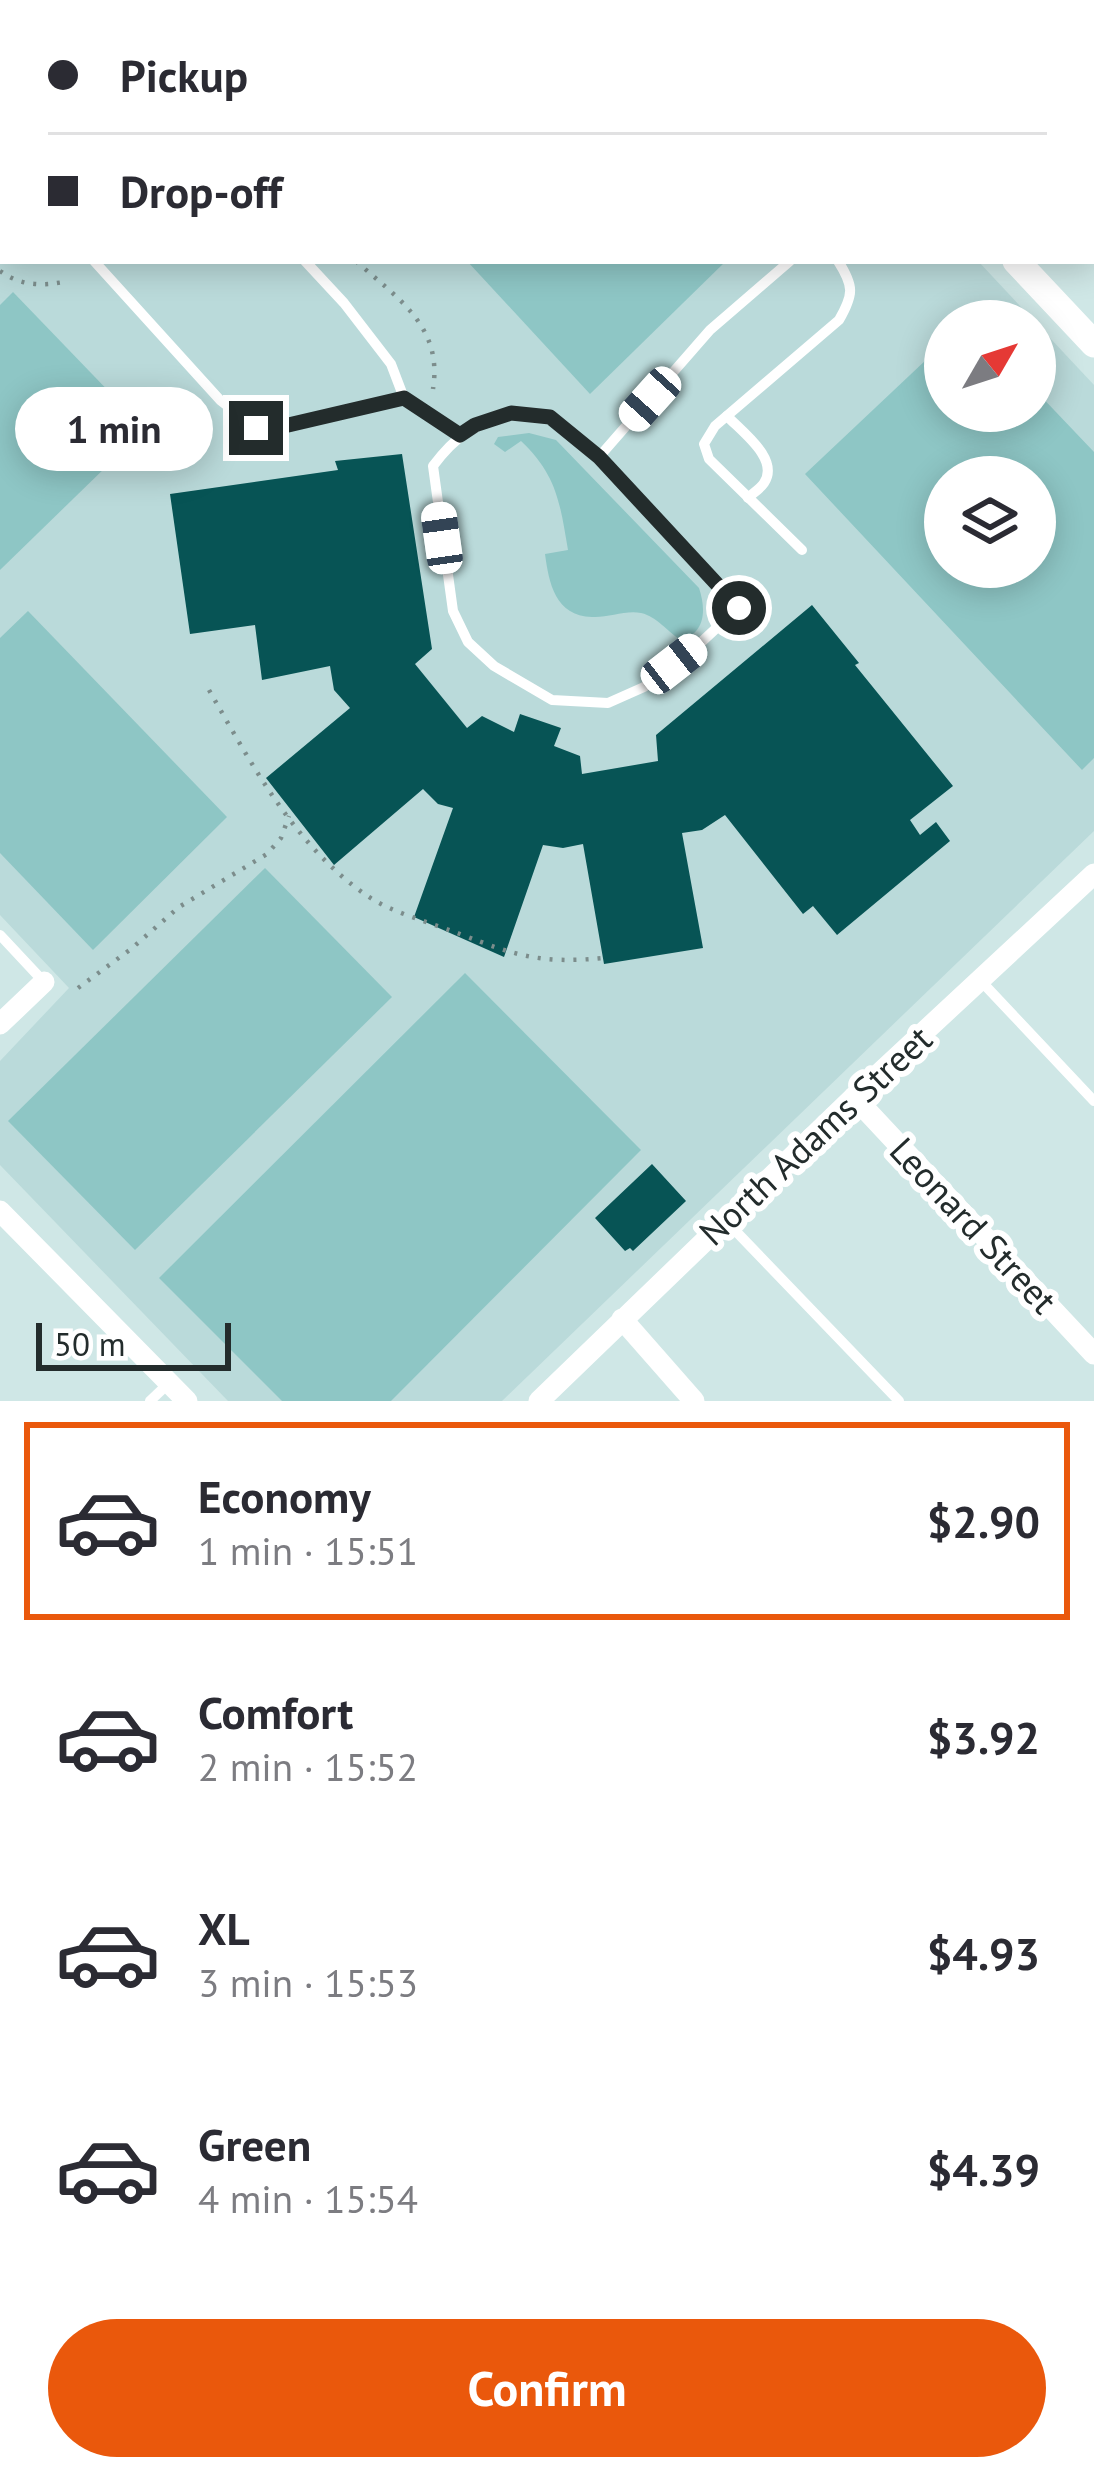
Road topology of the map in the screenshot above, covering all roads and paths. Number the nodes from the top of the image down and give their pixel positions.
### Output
1 (97, 264) edge
2 (307, 264) edge
3 (360, 264) edge
4 (787, 264) edge
5 (840, 264) edge
6 (1019, 264) edge
7 (0, 271) edge
8 (69, 281) dead end
9 (1094, 344) edge
10 (434, 389) dead end
11 (404, 398) junction
12 (727, 416) junction
13 (460, 435) junction
14 (599, 457) junction
15 (748, 498) junction
16 (802, 550) dead end
17 (209, 690) dead end
18 (289, 816) junction
19 (1094, 874) edge
20 (0, 935) edge
21 (604, 958) dead end
22 (980, 980) junction
23 (44, 982) joint
24 (77, 988) dead end
25 (0, 1024) edge
26 (854, 1097) junction
27 (1094, 1100) edge
28 (0, 1210) edge
29 (725, 1220) junction
30 (622, 1318) junction
31 (1094, 1354) edge
32 (169, 1382) junction
33 (150, 1401) edge
34 (187, 1401) edge
35 (539, 1401) edge
36 (694, 1401) edge
37 (899, 1401) edge

1 - 11 lane
2 - 11 lane
3 - 10 path
4 - 14 lane
5 - 12 lane
6 - 9 street
7 - 8 path
11 - 13 lane
12 - 15 lane
12 - 15 lane
13 - 14 lane
13 - 14 lane
15 - 16 lane
17 - 18 path
18 - 21 path
18 - 24 path
19 - 22 street, North Adams Street
20 - 23 lane
22 - 26 street, North Adams Street
22 - 27 lane
23 - 25 street
26 - 29 street, North Adams Street
26 - 31 street, Leonard Street
28 - 32 street
29 - 30 street, North Adams Street
29 - 37 lane
30 - 35 street, North Adams Street
30 - 36 street
32 - 33 lane
32 - 34 street

